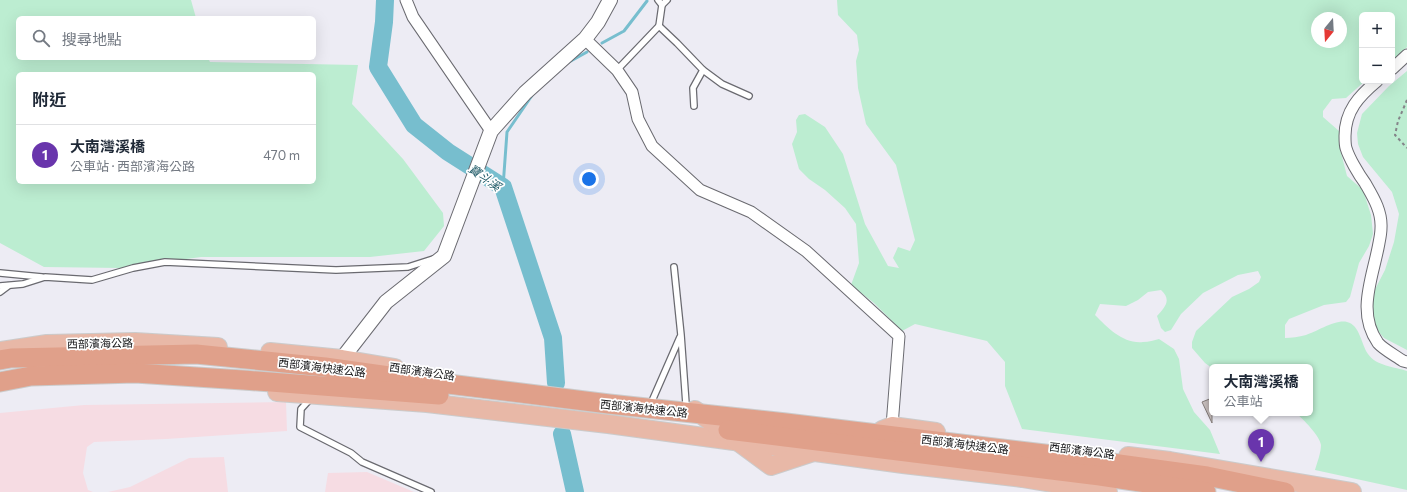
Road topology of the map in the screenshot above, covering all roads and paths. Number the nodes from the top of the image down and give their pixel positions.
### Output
1 (406, 0) edge
2 (610, 0) edge
3 (667, 0) edge
4 (660, 2) edge
5 (660, 26) junction
6 (585, 39) junction
7 (1407, 55) edge
8 (1395, 66) edge
9 (617, 70) junction
10 (703, 70) junction
11 (1374, 84) edge
12 (749, 96) dead end
13 (1407, 100) edge
14 (694, 106) dead end
15 (491, 133) junction
16 (1407, 148) edge
17 (444, 256) junction
18 (674, 267) dead end
19 (0, 273) edge
20 (45, 277) junction
21 (0, 286) edge
22 (8, 286) junction
23 (0, 292) edge
24 (681, 335) junction
25 (0, 351) edge
26 (0, 360) edge
27 (341, 360) junction
28 (1407, 362) edge
29 (0, 382) edge
30 (431, 388) junction
31 (0, 391) edge
32 (315, 394) junction
33 (652, 401) junction
34 (686, 404) junction
35 (609, 410) junction
36 (892, 426) junction
37 (432, 492) edge
38 (1108, 492) edge
39 (1206, 492) edge
40 (1285, 492) edge
41 (1352, 492) edge

1 - 15 street
2 - 6 street
3 - 4 lane
4 - 5 lane
5 - 9 lane
5 - 10 lane
6 - 9 street
6 - 15 street
7 - 8 street
9 - 36 street
10 - 12 lane
10 - 14 lane
11 - 28 street
13 - 16 path
15 - 17 street
17 - 20 lane
17 - 27 street
18 - 24 lane
19 - 20 lane
20 - 22 lane
21 - 22 lane
22 - 23 lane
24 - 33 lane
24 - 34 lane
25 - 27 main road, 西部濱海公路
26 - 30 highway, 西部濱海快速公路
27 - 33 main road, 西部濱海公路
29 - 30 highway, 西部濱海快速公路
30 - 35 highway, 西部濱海快速公路
31 - 32 main road
32 - 37 lane
32 - 38 main road
33 - 34 main road, 西部濱海公路
34 - 36 main road, 西部濱海公路
35 - 39 highway, 西部濱海快速公路
35 - 40 highway, 西部濱海快速公路
36 - 41 main road, 西部濱海公路

